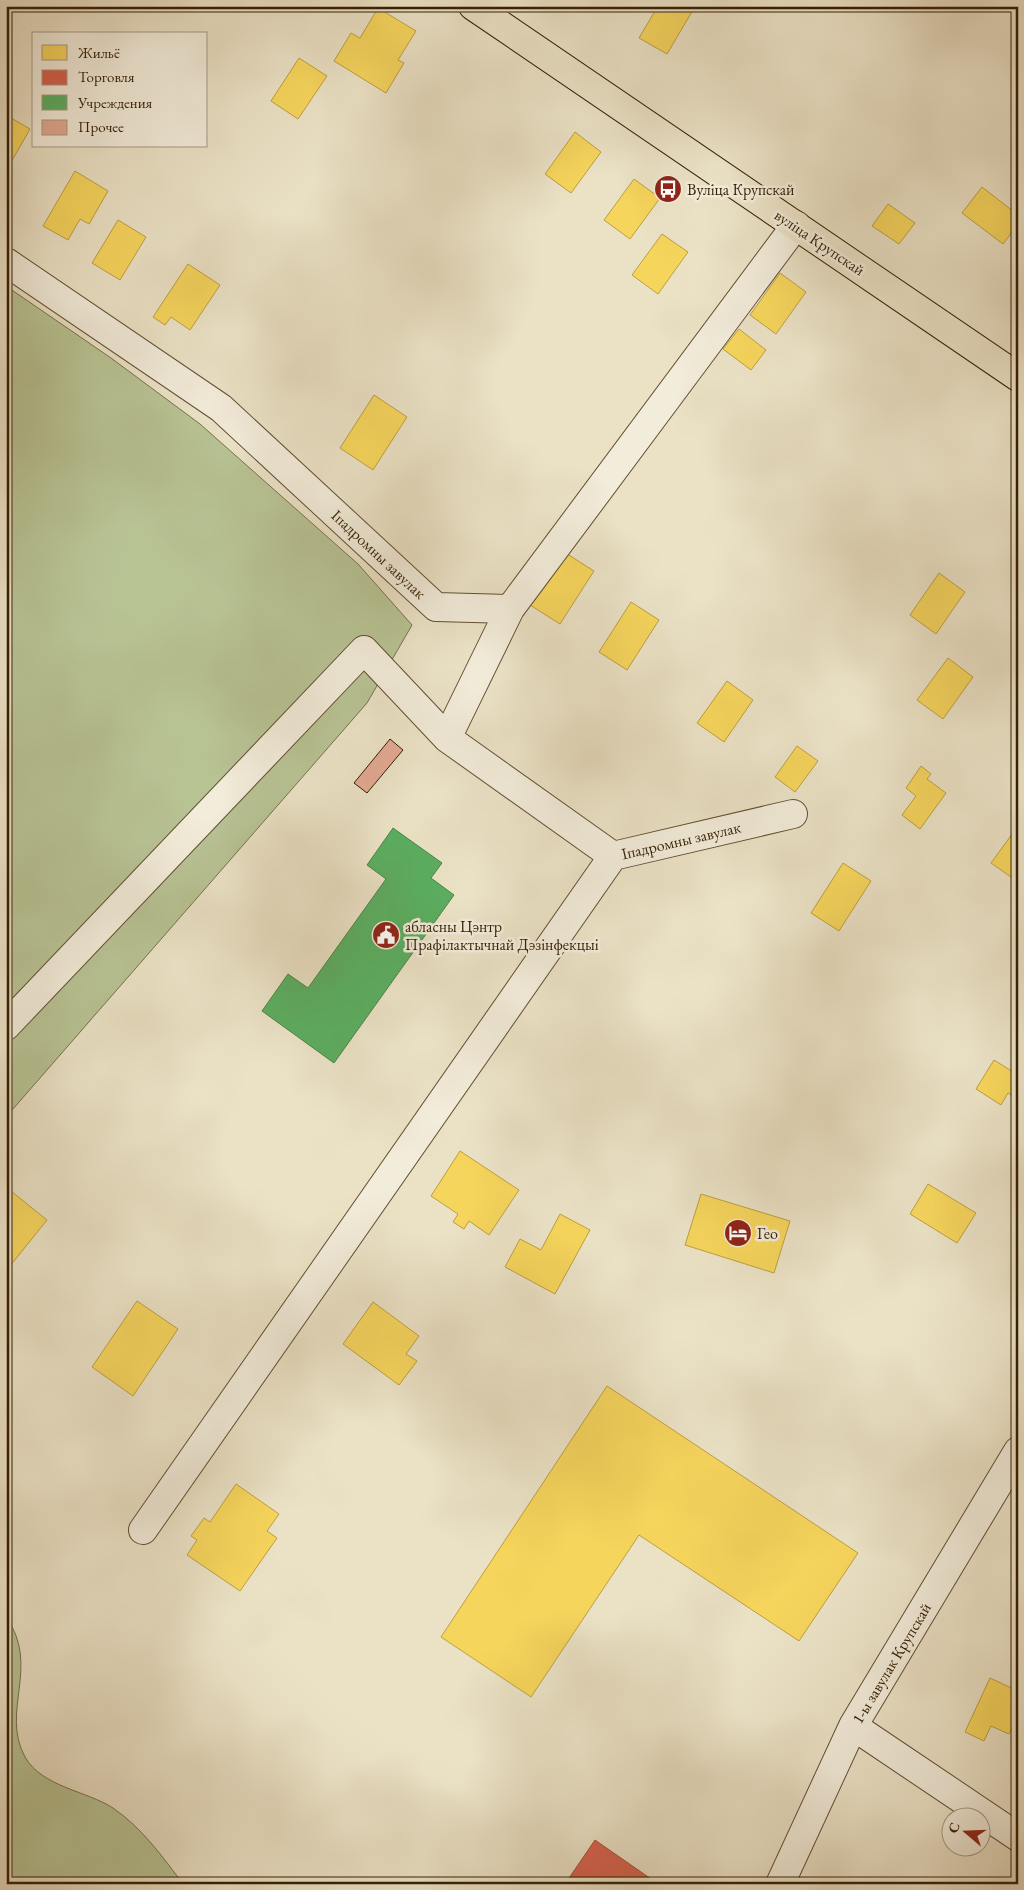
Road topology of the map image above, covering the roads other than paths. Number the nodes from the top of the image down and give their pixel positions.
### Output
1 (473, 6) edge
2 (796, 225) junction
3 (6, 262) edge
4 (1018, 377) edge
5 (510, 609) junction
6 (447, 738) junction
7 (793, 814) dead end
8 (613, 856) junction
9 (6, 1026) edge
10 (1018, 1451) edge
11 (143, 1530) dead end
12 (853, 1726) junction
13 (1018, 1837) edge
14 (780, 1884) edge

1 - 2 main road, вуліца Крупскай
2 - 4 main road, вуліца Крупскай
2 - 5 street
3 - 5 street, Іпадромны завулак
5 - 6 street
6 - 8 street, Іпадромны завулак
6 - 9 street, Іпадромны завулак
7 - 8 street, Іпадромны завулак
8 - 11 street
10 - 12 street, 1-ы завулак Крупскай
12 - 13 street
12 - 14 street, 1-ы завулак Крупскай

